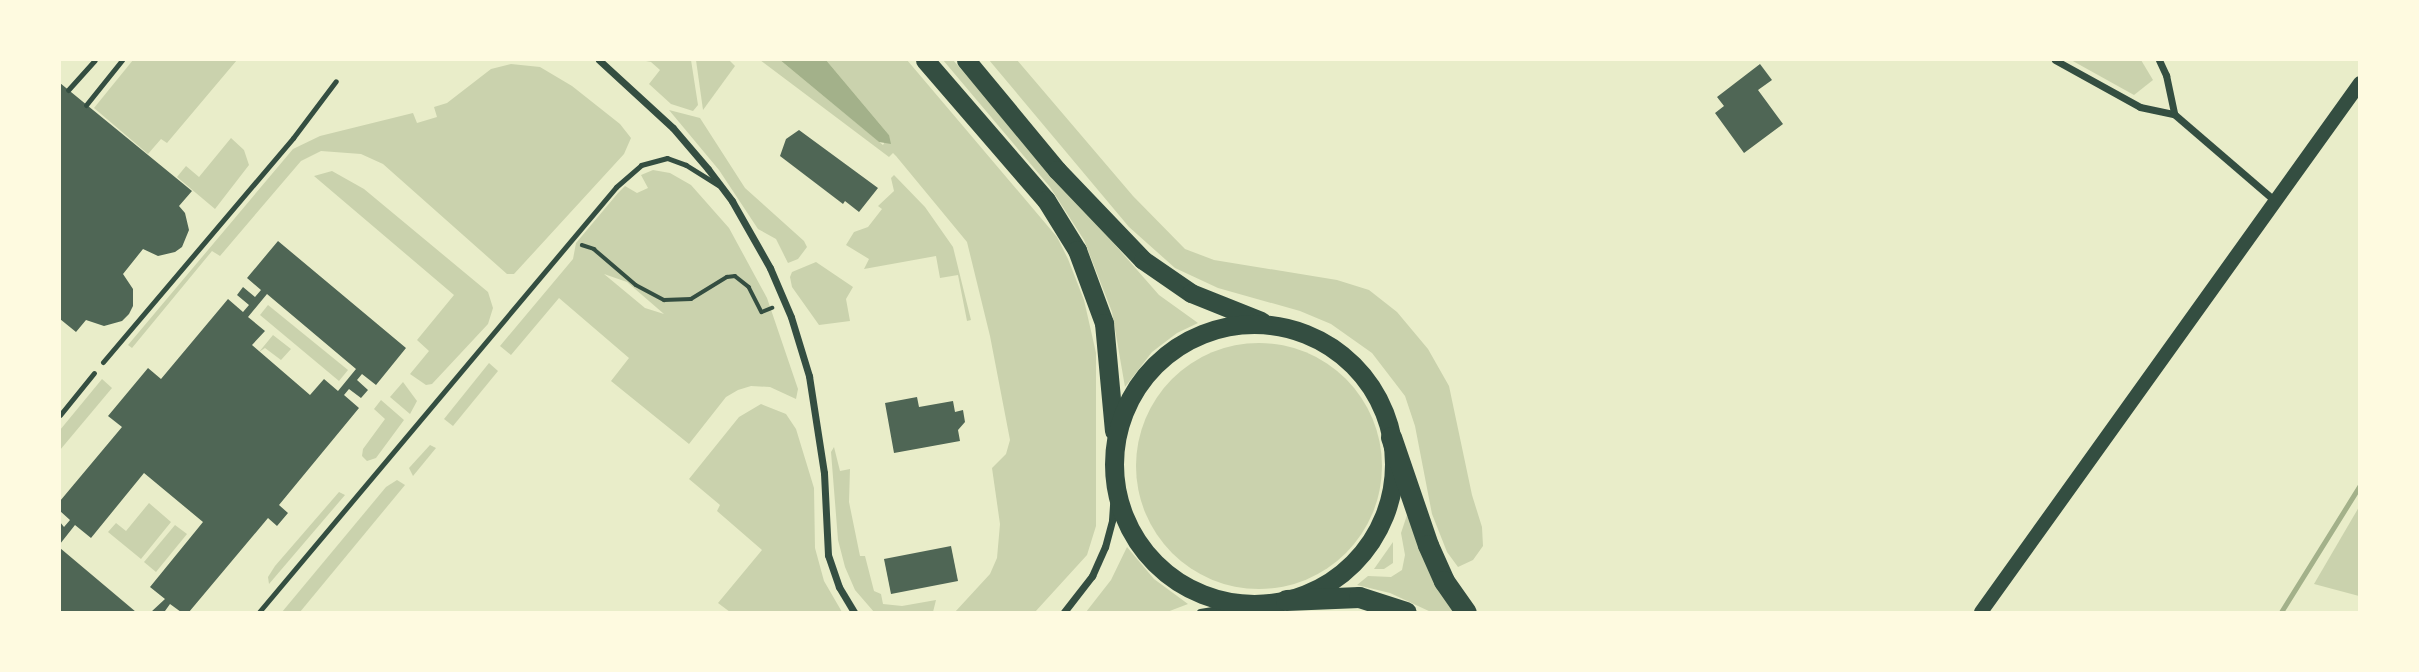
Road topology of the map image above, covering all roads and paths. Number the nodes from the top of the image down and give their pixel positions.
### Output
1 (95, 60) edge
2 (122, 60) edge
3 (597, 60) edge
4 (925, 60) edge
5 (966, 60) edge
6 (2055, 60) edge
7 (2159, 60) edge
8 (336, 81) dead end
9 (2360, 83) edge
10 (68, 90) dead end
11 (86, 104) dead end
12 (2174, 114) junction
13 (721, 187) junction
14 (2275, 201) junction
15 (580, 246) dead end
16 (772, 308) dead end
17 (1288, 330) junction
18 (103, 362) dead end
19 (94, 373) dead end
20 (60, 415) edge
21 (1391, 437) junction
22 (1114, 453) junction
23 (1115, 476) junction
24 (1286, 600) junction
25 (1261, 602) junction
26 (259, 612) edge
27 (854, 612) edge
28 (1064, 612) edge
29 (1200, 612) edge
30 (1406, 612) edge
31 (1466, 612) edge
32 (1981, 612) edge

1 - 10 lane
2 - 11 lane
3 - 13 street
4 - 22 highway
5 - 17 highway
6 - 12 street
7 - 12 street
8 - 18 lane
9 - 14 main road
12 - 14 street
13 - 26 lane
13 - 27 street
14 - 32 main road
15 - 16 path
17 - 21 highway
17 - 22 highway
19 - 20 lane
21 - 24 highway
21 - 31 highway
22 - 23 highway
23 - 25 highway
23 - 28 street
24 - 25 highway
24 - 30 highway
25 - 29 street

